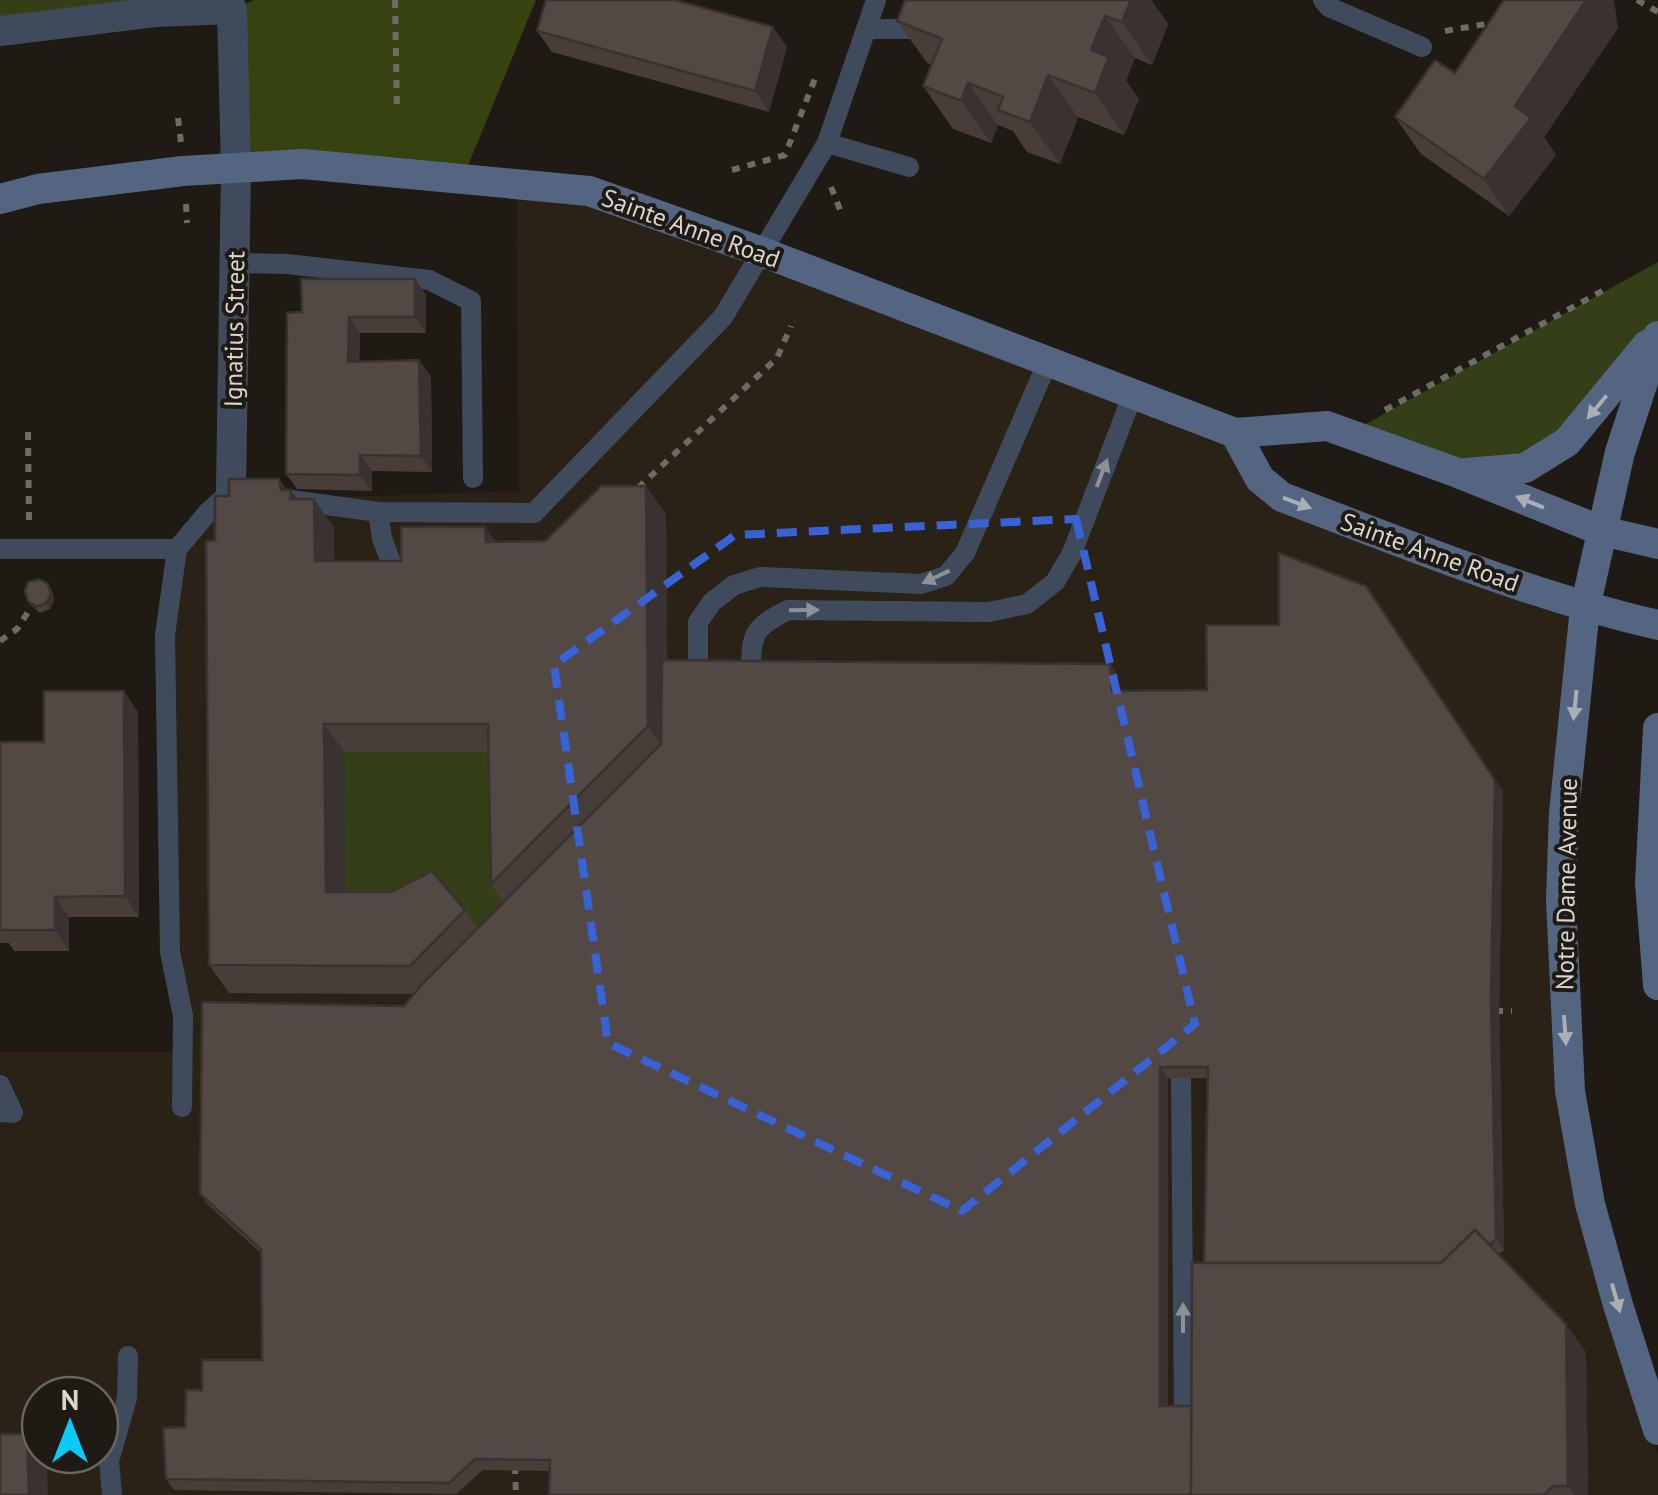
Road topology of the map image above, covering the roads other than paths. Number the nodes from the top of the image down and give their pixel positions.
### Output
1 (876, 0) edge
2 (924, 0) edge
3 (1323, 0) edge
4 (866, 29) junction
5 (0, 31) edge
6 (1422, 48) dead end
7 (827, 143) junction
8 (909, 167) dead end
9 (236, 168) junction
10 (0, 199) edge
11 (762, 252) junction
12 (235, 263) junction
13 (1658, 334) edge
14 (1048, 361) junction
15 (1132, 394) junction
16 (1235, 433) junction
17 (1458, 473) junction
18 (473, 478) dead end
19 (255, 494) junction
20 (378, 512) junction
21 (506, 514) junction
22 (1602, 531) junction
23 (492, 537) edge
24 (1658, 544) edge
25 (0, 549) edge
26 (177, 549) junction
27 (421, 571) edge
28 (1585, 608) junction
29 (1658, 625) edge
30 (698, 672) edge
31 (751, 672) edge
32 (1658, 728) edge
33 (1655, 902) edge
34 (1657, 968) edge
35 (1181, 1079) edge
36 (0, 1085) edge
37 (182, 1107) dead end
38 (0, 1112) edge
39 (128, 1356) dead end
40 (1184, 1416) edge
41 (1658, 1430) edge
42 (112, 1495) edge

1 - 4 lane
2 - 4 lane
3 - 6 lane
4 - 7 lane
5 - 9 street, Ignatius Street
7 - 8 lane
7 - 11 lane
9 - 10 main road, Sainte Anne Road
9 - 11 main road, Sainte Anne Road
9 - 12 street, Ignatius Street
11 - 14 main road, Sainte Anne Road
11 - 21 lane
12 - 18 lane
12 - 19 street, Ignatius Street
13 -> 17 main road
13 - 22 main road, Notre Dame Avenue
14 - 15 main road, Sainte Anne Road
14 -> 30 lane
15 - 16 main road, Sainte Anne Road
31 -> 15 lane
16 - 17 main road, Sainte Anne Road
16 -> 28 main road, Sainte Anne Road
22 -> 17 main road, Sainte Anne Road
19 - 20 lane
19 - 26 lane
20 - 21 lane
20 - 27 lane
21 - 23 lane
22 - 24 main road, Sainte Anne Road
22 - 28 main road, Notre Dame Avenue
25 - 26 lane
26 - 37 lane
28 - 29 main road, Sainte Anne Road
28 -> 41 main road, Notre Dame Avenue
32 - 33 main road
33 - 34 main road
40 -> 35 lane
36 - 38 lane
39 - 42 lane

